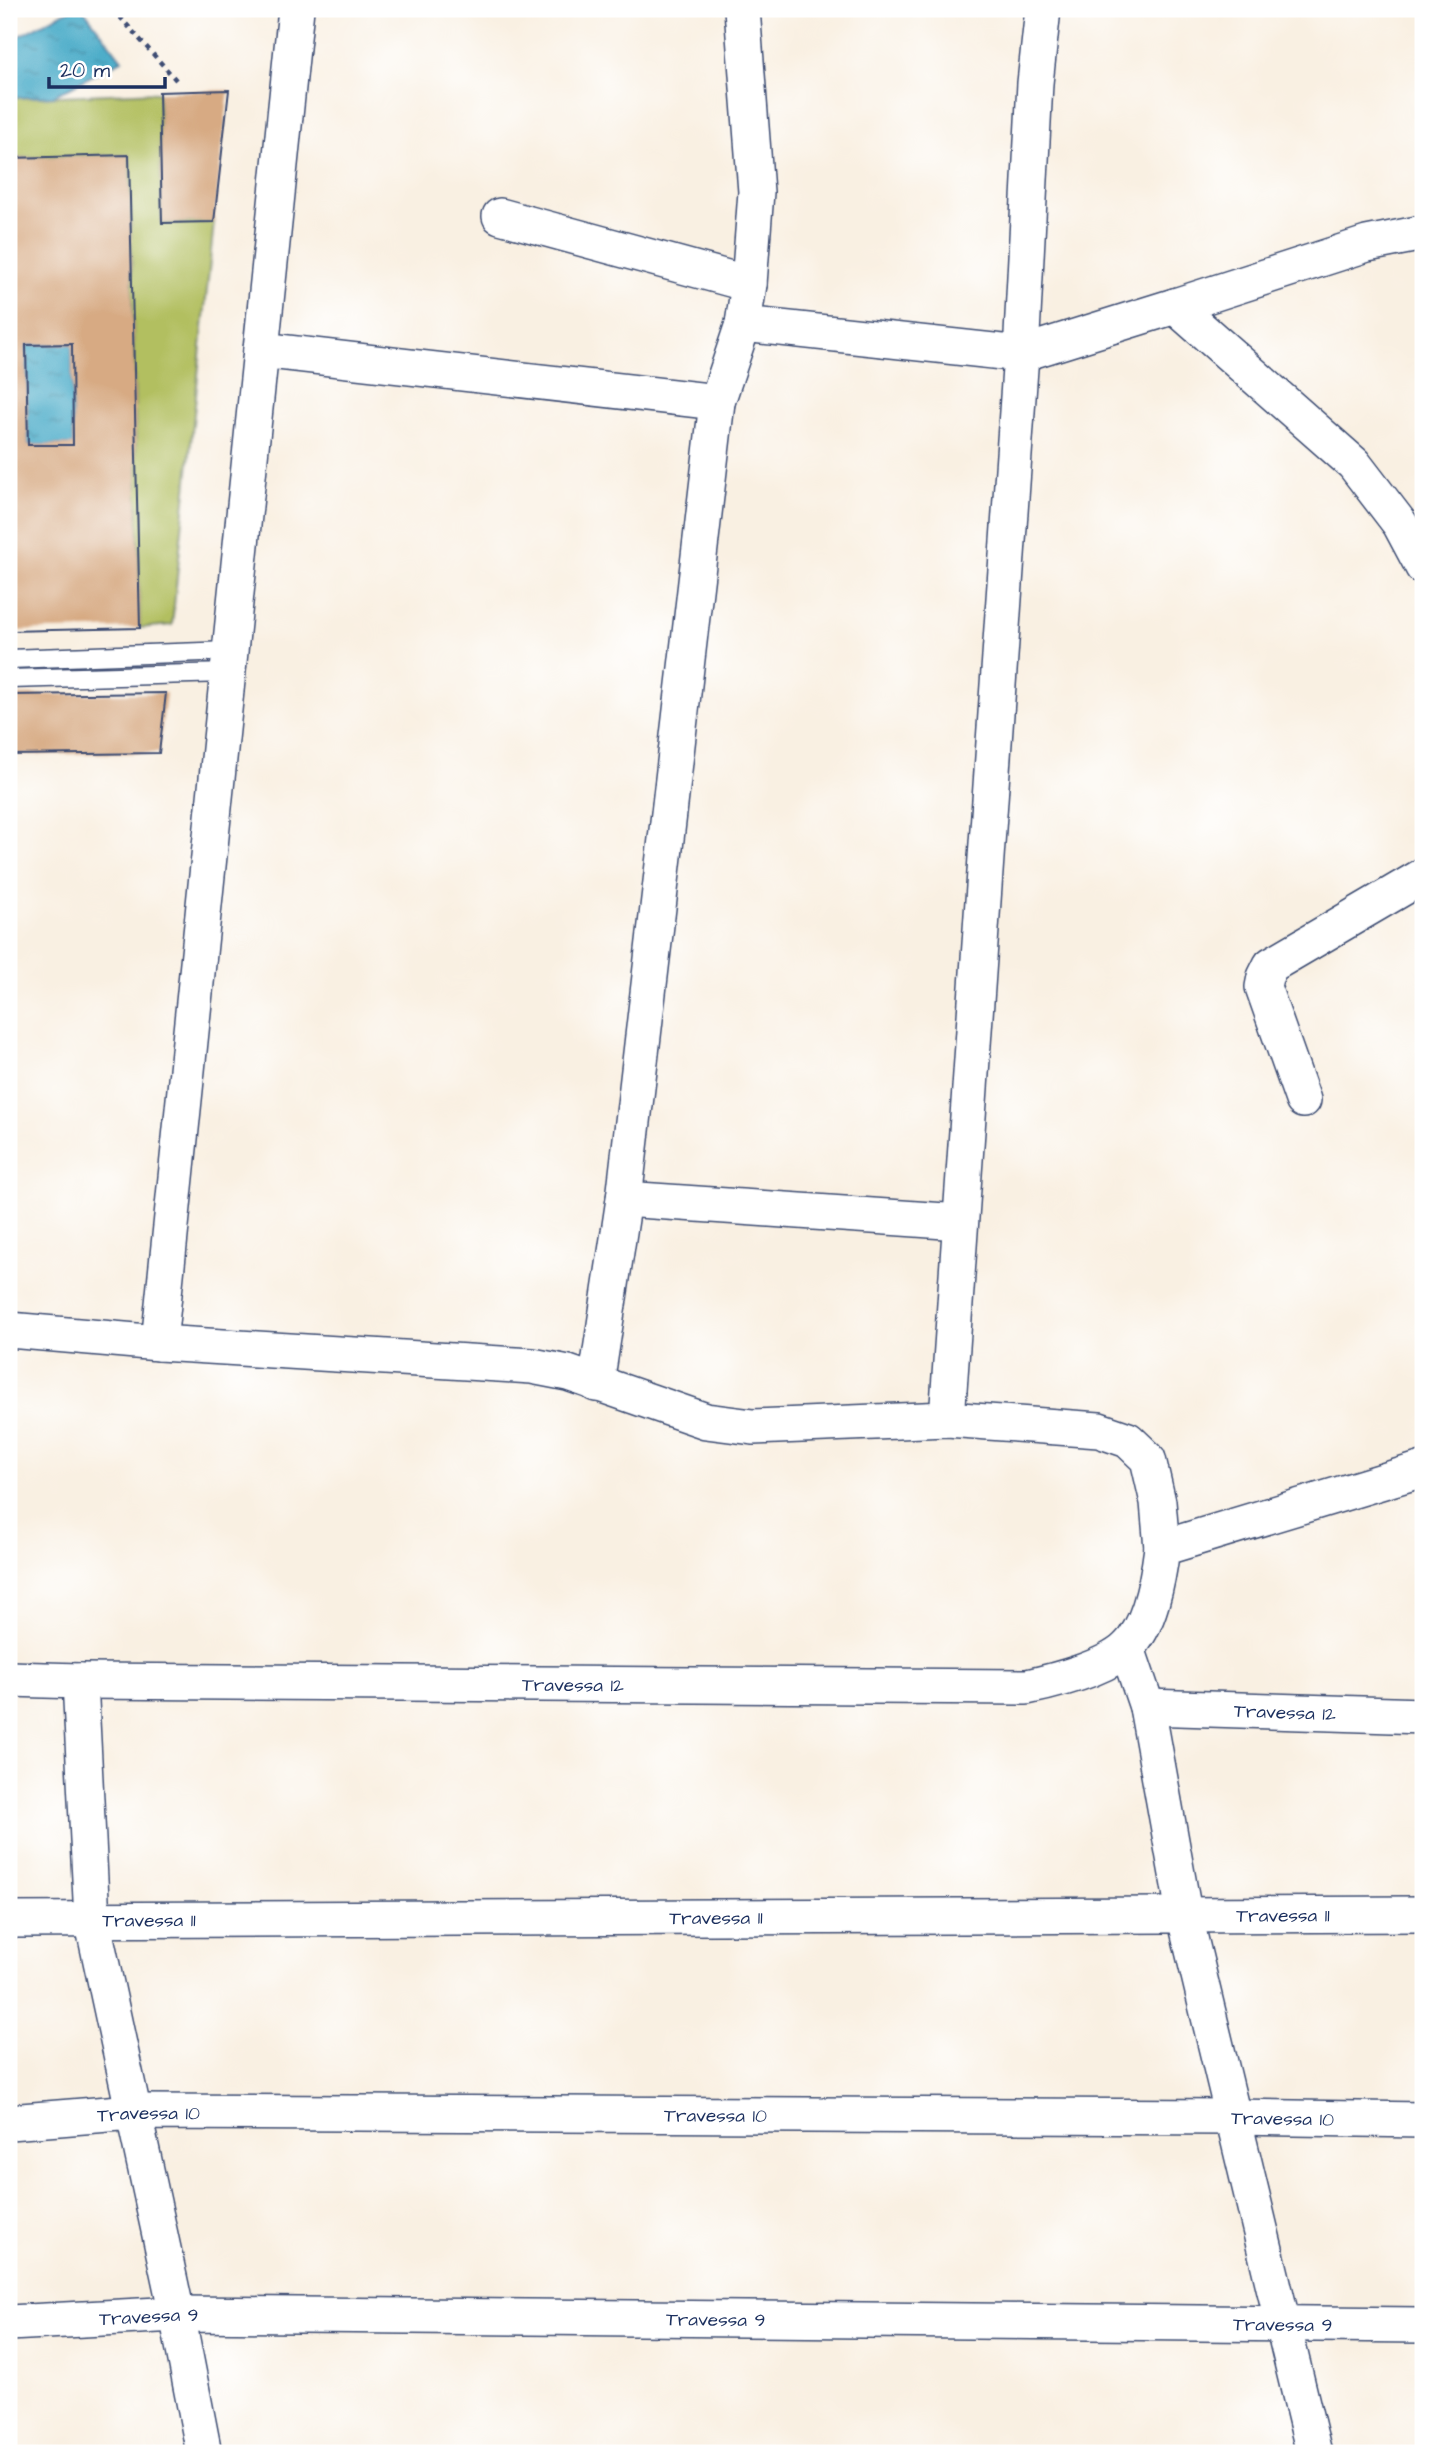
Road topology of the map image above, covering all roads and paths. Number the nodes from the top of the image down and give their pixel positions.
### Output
1 (113, 9) edge
2 (296, 9) edge
3 (743, 9) edge
4 (1043, 9) edge
5 (176, 80) dead end
6 (500, 215) dead end
7 (1423, 233) edge
8 (749, 284) junction
9 (1175, 306) junction
10 (743, 324) junction
11 (261, 350) junction
12 (1021, 354) junction
13 (717, 402) junction
14 (1423, 567) edge
15 (9, 659) edge
16 (229, 662) junction
17 (9, 679) edge
18 (1423, 876) edge
19 (1303, 1100) dead end
20 (624, 1199) junction
21 (960, 1222) junction
22 (9, 1330) edge
23 (159, 1343) junction
24 (596, 1384) junction
25 (947, 1419) junction
26 (1423, 1469) edge
27 (1162, 1548) junction
28 (1127, 1648) junction
29 (9, 1679) edge
30 (80, 1681) junction
31 (1147, 1707) junction
32 (1423, 1716) edge
33 (1184, 1913) junction
34 (1423, 1914) edge
35 (92, 1919) junction
36 (9, 1920) edge
37 (133, 2112) junction
38 (1233, 2117) junction
39 (1423, 2120) edge
40 (9, 2122) edge
41 (177, 2314) junction
42 (9, 2323) edge
43 (1283, 2323) junction
44 (1423, 2325) edge
45 (204, 2453) edge
46 (1314, 2453) edge

1 - 5 path
2 - 11 street
3 - 8 street
4 - 12 street
6 - 8 street
7 - 9 street
8 - 10 street
9 - 12 street
9 - 14 street
10 - 12 street
10 - 13 street
11 - 13 street
11 - 16 street
12 - 21 street
13 - 20 street
15 - 16 lane
16 - 17 lane
16 - 23 street
18 - 19 street
20 - 21 street
20 - 24 street
21 - 25 street
22 - 23 street
23 - 24 street
24 - 25 street
25 - 27 street
26 - 27 street
27 - 28 street
28 - 30 street, Travessa 12
28 - 31 street
29 - 30 street, Travessa 12
30 - 35 street
31 - 32 street, Travessa 12
31 - 33 street
33 - 34 street, Travessa 11
33 - 35 street, Travessa 11
33 - 38 street
35 - 36 street, Travessa 11
35 - 37 street
37 - 38 street, Travessa 10
37 - 40 street, Travessa 10
37 - 41 street
38 - 39 street, Travessa 10
38 - 43 street
41 - 42 street, Travessa 9
41 - 43 street, Travessa 9
41 - 45 street
43 - 44 street, Travessa 9
43 - 46 street

